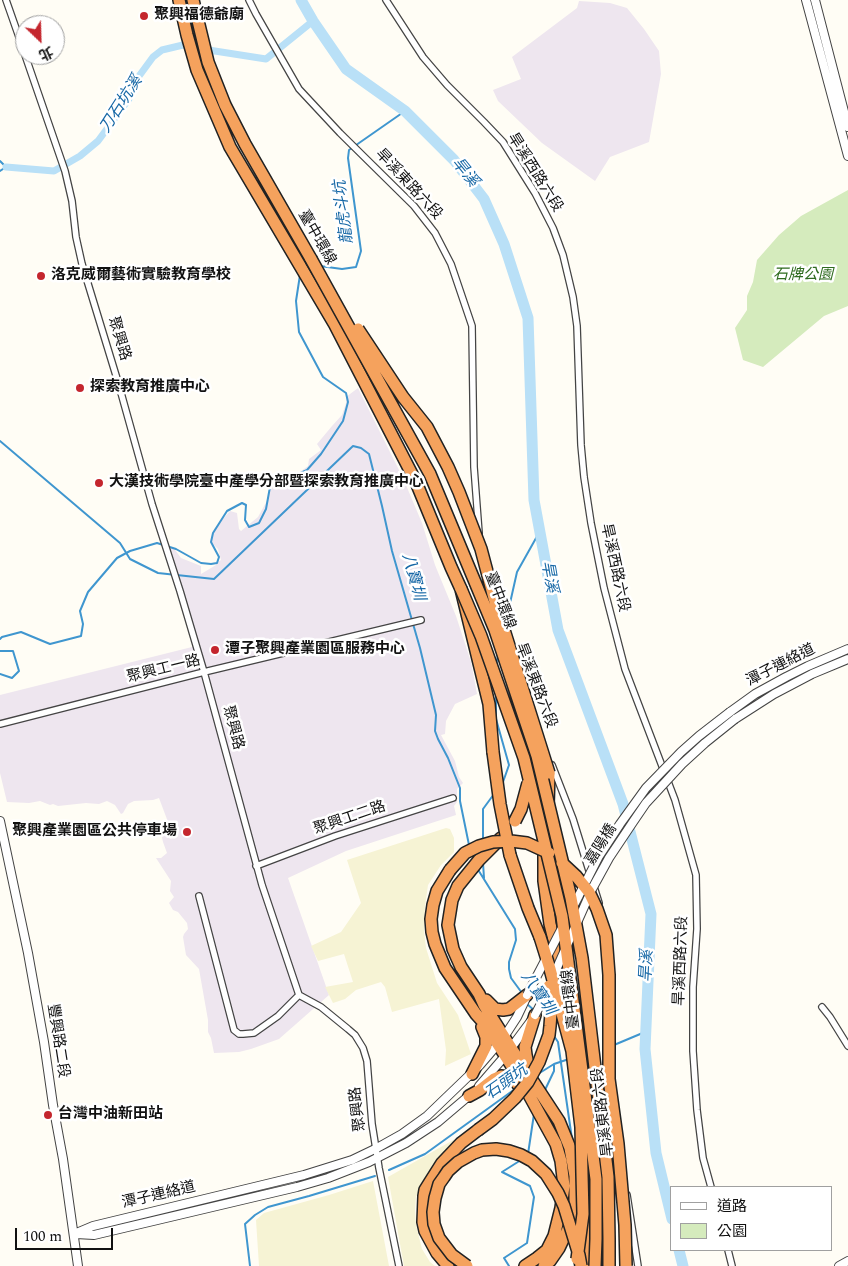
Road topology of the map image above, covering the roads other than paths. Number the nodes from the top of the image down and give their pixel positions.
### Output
1 (6, 0) edge
2 (180, 0) edge
3 (193, 0) edge
4 (249, 0) edge
5 (386, 0) edge
6 (806, 0) edge
7 (815, 0) edge
8 (15, 26) edge
9 (29, 65) edge
10 (848, 127) edge
11 (848, 156) edge
12 (311, 259) junction
13 (461, 589) junction
14 (421, 620) dead end
15 (848, 649) edge
16 (848, 659) edge
17 (204, 672) junction
18 (521, 684) junction
19 (730, 712) joint
20 (735, 720) joint
21 (0, 724) edge
22 (453, 798) dead end
23 (0, 821) edge
24 (256, 866) junction
25 (199, 896) dead end
26 (540, 937) junction
27 (480, 994) junction
28 (299, 995) junction
29 (527, 995) junction
30 (822, 1007) dead end
31 (476, 1014) junction
32 (535, 1015) junction
33 (501, 1041) junction
34 (848, 1046) edge
35 (508, 1052) junction
36 (472, 1074) junction
37 (530, 1076) junction
38 (469, 1096) junction
39 (531, 1100) junction
40 (376, 1148) junction
41 (378, 1158) junction
42 (711, 1186) edge
43 (74, 1234) junction
44 (728, 1251) edge
45 (848, 1261) edge
46 (578, 1264) edge
47 (78, 1266) edge
48 (399, 1266) edge
49 (448, 1266) edge
50 (467, 1266) edge
51 (525, 1266) edge
52 (544, 1266) edge
53 (590, 1266) edge
54 (595, 1266) edge
55 (609, 1266) edge
56 (626, 1266) edge
57 (638, 1266) edge
58 (732, 1266) edge
59 (839, 1266) edge

1 - 8 street
2 - 13 highway, 臺中環線
3 - 12 highway, 臺中環線
4 - 57 street, 旱溪東路六段
5 - 42 street, 旱溪西路六段
6 - 11 street
7 - 10 street
9 - 17 street, 聚興路
12 - 18 highway, bridge
12 - 55 highway, 臺中環線, bridge
13 - 26 highway, bridge
13 - 54 highway, 臺中環線, bridge
14 - 17 street, 聚興工一路
15 - 19 street, 潭子連絡道
16 - 20 street, 潭子連絡道
17 - 21 street, 聚興工一路
17 - 24 street, 聚興路
18 - 27 highway, bridge
18 - 53 highway, bridge
19 - 29 street, 嘉陽橋, bridge
20 - 32 street, 嘉陽橋, bridge
22 - 24 street, 聚興工二路
23 - 43 street, 豐興路二段
24 - 28 street, 聚興路
25 - 28 street
26 - 46 highway, bridge
26 - 49 highway, bridge
27 - 29 highway
27 - 33 highway
28 - 40 street, 聚興路
29 - 33 street, 潭子連絡道
30 - 34 street
31 - 33 highway
31 - 36 highway
31 - 56 highway, bridge
32 - 35 street, 潭子連絡道
32 - 37 highway
33 - 35 highway
33 - 36 street, 潭子連絡道
35 - 37 highway
35 - 38 street, 潭子連絡道
35 - 39 highway
36 - 40 street, 潭子連絡道
37 - 52 highway, bridge
38 - 39 highway
38 - 41 street, 潭子連絡道
39 - 51 highway, bridge
40 - 41 street, 聚興路
40 - 43 street, 潭子連絡道
41 - 43 street, 潭子連絡道
41 - 48 street, 聚興路
43 - 47 street, 豐興路二段
44 - 58 street
45 - 59 street
46 - 50 highway, bridge

